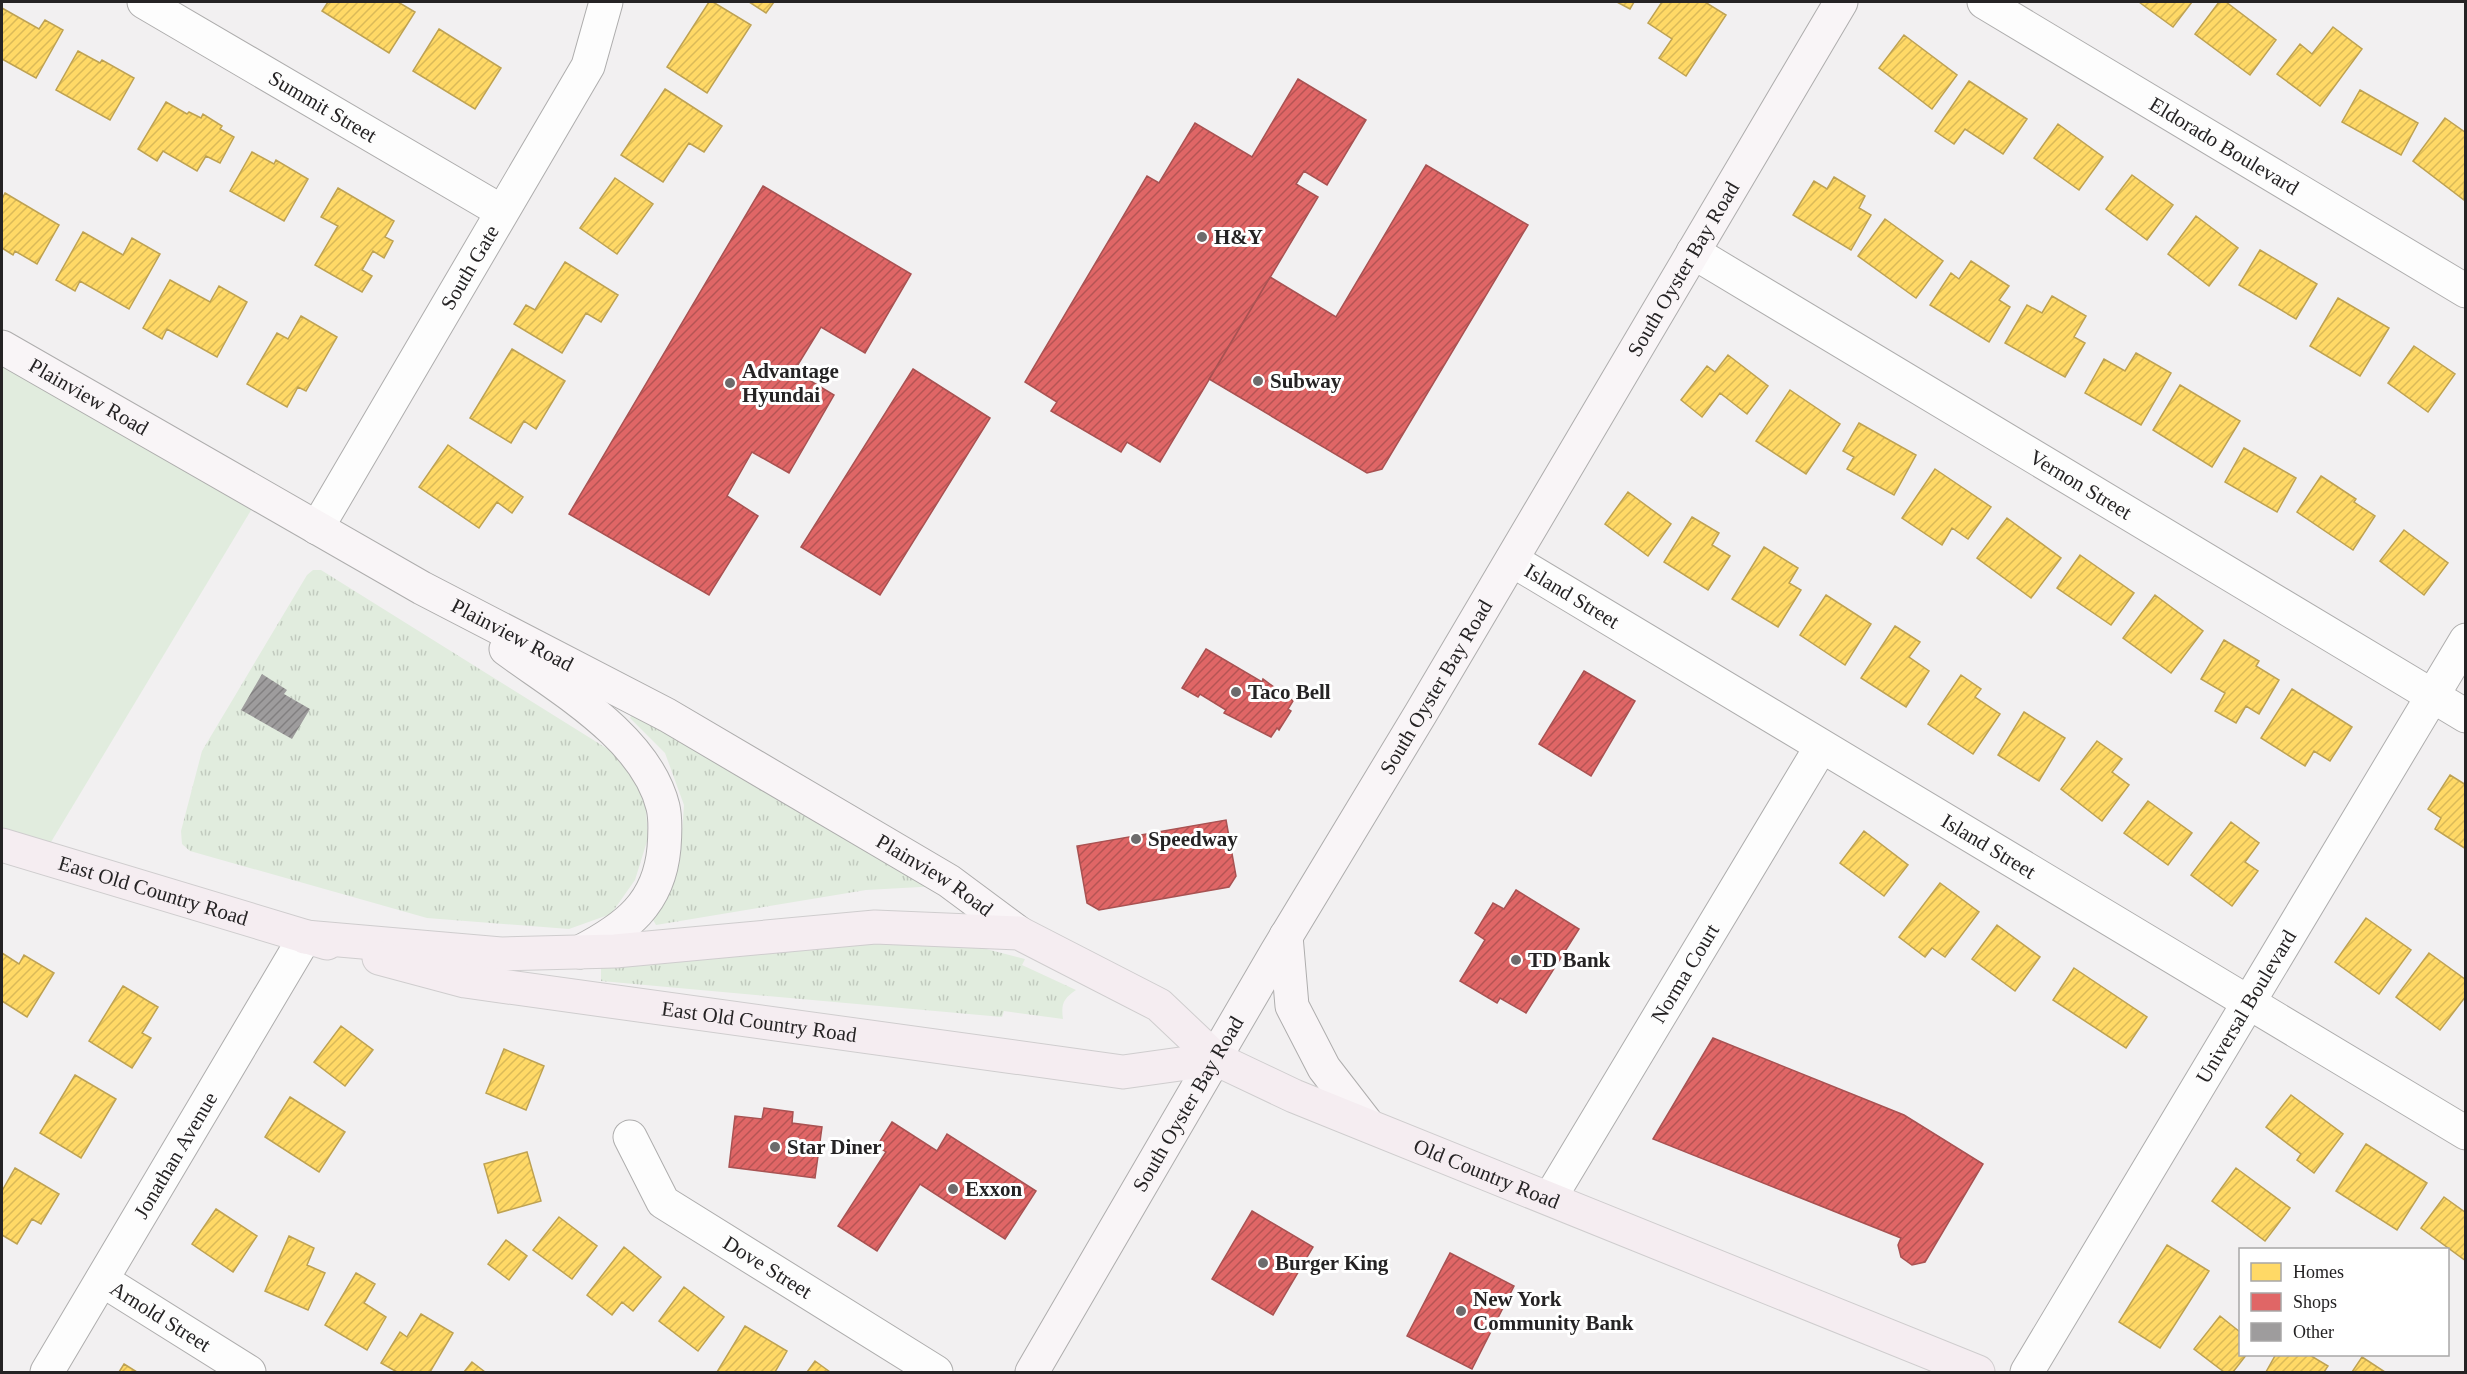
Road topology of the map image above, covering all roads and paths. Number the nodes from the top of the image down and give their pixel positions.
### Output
1 (144, 2) edge
2 (606, 2) edge
3 (1842, 2) edge
4 (1984, 2) edge
5 (501, 211) junction
6 (1694, 252) junction
7 (2466, 291) edge
8 (2, 347) edge
9 (317, 528) junction
10 (1512, 560) junction
11 (422, 588) junction
12 (2466, 640) edge
13 (2432, 696) junction
14 (2466, 716) edge
15 (1821, 747) junction
16 (2, 845) edge
17 (1019, 933) junction
18 (1286, 936) junction
19 (305, 937) junction
20 (580, 952) junction
21 (2249, 1002) junction
22 (1216, 1059) junction
23 (1368, 1125) junction
24 (2466, 1133) edge
25 (630, 1137) dead end
26 (1550, 1198) junction
27 (102, 1280) junction
28 (1945, 1366) edge
29 (46, 1372) edge
30 (249, 1372) edge
31 (936, 1372) edge
32 (1032, 1372) edge
33 (1978, 1372) edge
34 (2027, 1372) edge

1 - 5 street, Summit Street
2 - 5 street, South Gate
3 - 6 main road, South Oyster Bay Road
4 - 7 street, Eldorado Boulevard
5 - 9 street, South Gate
6 - 10 main road, South Oyster Bay Road
6 - 13 street, Vernon Street
8 - 9 main road, Plainview Road
9 - 11 main road, Plainview Road
10 - 15 street, Island Street
10 - 18 main road, South Oyster Bay Road
11 - 17 main road, Plainview Road
11 - 20 main road
12 - 13 street, Universal Boulevard
13 - 14 street, Vernon Street
13 - 21 street, Universal Boulevard
15 - 21 street, Island Street
15 - 26 street, Norma Court
16 - 19 main road, East Old Country Road
17 - 20 main road, East Old Country Road
17 - 22 main road, Old Country Road
18 - 22 main road, South Oyster Bay Road
18 - 23 main road
19 - 20 main road, East Old Country Road
19 - 22 main road, East Old Country Road
19 - 27 street, Jonathan Avenue
21 - 24 street, Island Street
21 - 34 street, Universal Boulevard
22 - 23 main road, Old Country Road
22 - 32 main road, South Oyster Bay Road
23 - 26 main road, Old Country Road
25 - 31 street, Dove Street
26 - 28 main road, Old Country Road
27 - 29 street, Jonathan Avenue
27 - 30 street, Arnold Street
28 - 33 main road, Old Country Road

